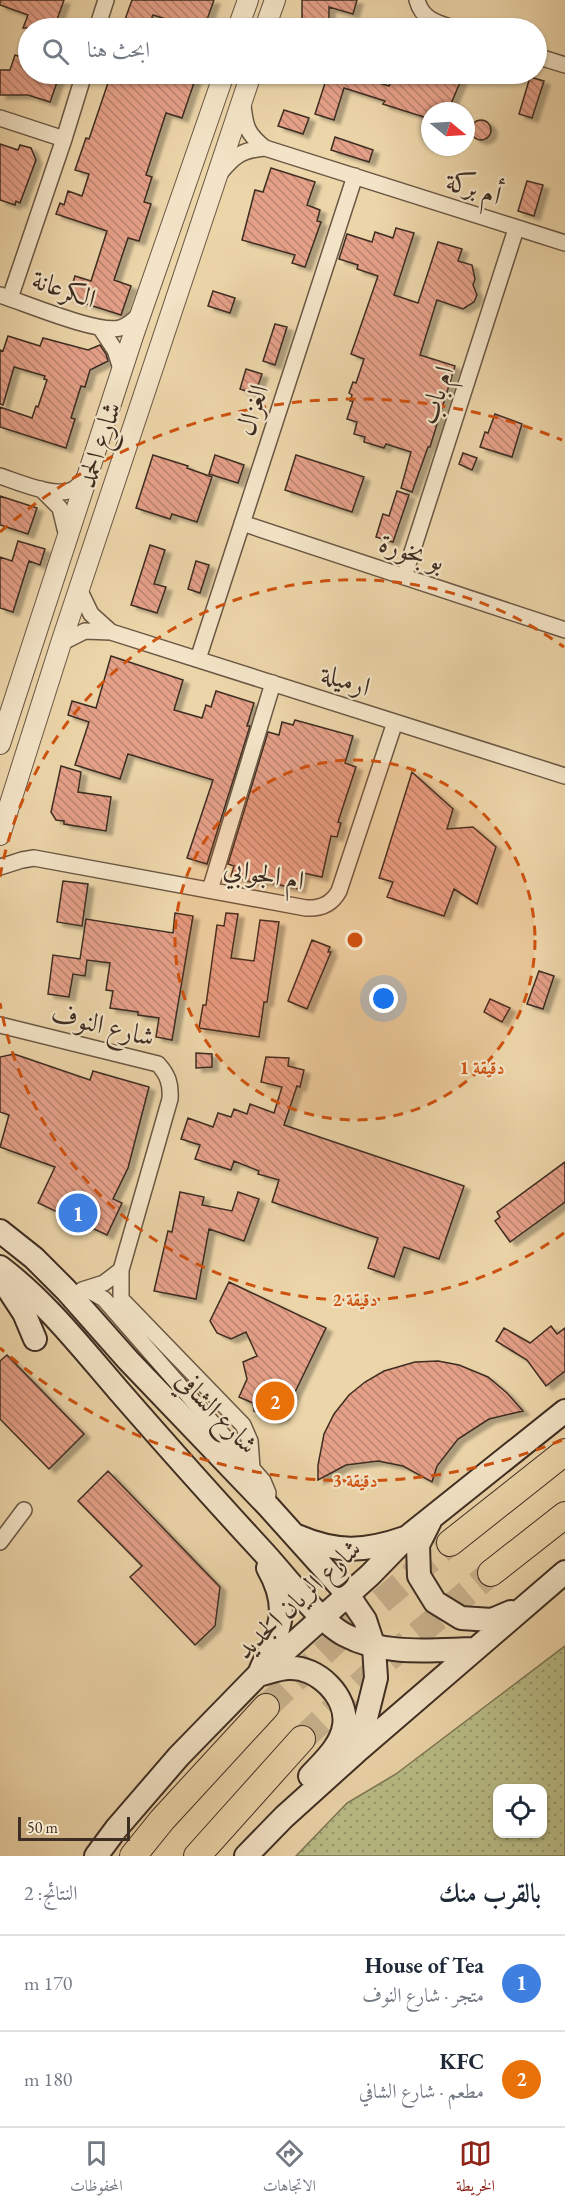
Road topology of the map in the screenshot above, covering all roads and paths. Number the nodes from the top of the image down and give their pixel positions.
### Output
1 (106, 0) edge
2 (248, 0) edge
3 (275, 0) edge
4 (417, 0) edge
5 (100, 18) edge
6 (242, 18) edge
7 (269, 18) edge
8 (426, 18) edge
9 (547, 59) edge
10 (565, 65) edge
11 (81, 84) edge
12 (221, 84) edge
13 (247, 84) edge
14 (242, 99) junction
15 (0, 118) edge
16 (64, 139) junction
17 (265, 148) junction
18 (355, 176) junction
19 (217, 177) junction
20 (516, 229) junction
21 (565, 243) edge
22 (5, 297) edge
23 (142, 312) junction
24 (101, 329) junction
25 (122, 372) junction
26 (89, 472) junction
27 (0, 476) edge
28 (41, 489) junction
29 (242, 523) junction
30 (67, 538) junction
31 (404, 577) junction
32 (79, 589) junction
33 (564, 627) edge
34 (111, 632) junction
35 (61, 643) junction
36 (198, 659) junction
37 (273, 683) junction
38 (395, 722) junction
39 (0, 744) edge
40 (565, 776) edge
41 (0, 835) edge
42 (0, 867) edge
43 (210, 890) junction
44 (0, 1025) edge
45 (0, 1231) edge
46 (0, 1266) edge
47 (121, 1270) junction
48 (0, 1277) edge
49 (101, 1284) junction
50 (76, 1289) junction
51 (121, 1299) junction
52 (129, 1327) junction
53 (35, 1339) dead end
54 (565, 1411) edge
55 (565, 1452) edge
56 (252, 1468) junction
57 (267, 1505) junction
58 (24, 1510) dead end
59 (565, 1515) edge
60 (432, 1517) junction
61 (296, 1536) junction
62 (406, 1538) junction
63 (0, 1542) edge
64 (255, 1543) junction
65 (450, 1543) tunnel mouth
66 (565, 1572) edge
67 (491, 1574) tunnel mouth
68 (348, 1594) junction
69 (521, 1608) junction
70 (323, 1618) junction
71 (374, 1647) junction
72 (474, 1649) junction
73 (257, 1676) junction
74 (266, 1707) tunnel mouth
75 (302, 1739) tunnel mouth
76 (355, 1753) junction
77 (284, 1817) junction
78 (96, 1856) edge
79 (133, 1856) edge
80 (197, 1856) edge
81 (246, 1856) edge

1 - 5 street
2 - 6 street
3 - 7 street
4 - 8 street
9 - 10 street
11 - 16 street, الكرعانة
12 - 23 street, شارع الحمد
13 - 14 street, شارع الحمد
14 - 17 street
14 - 19 street, شارع الحمد
15 - 16 street
16 - 22 street, الكرعانة
17 - 18 street, أم بركة
17 - 19 street
18 - 20 street, أم بركة
18 - 29 street, الغزال
19 - 32 street, شارع الحمد
20 - 21 street, أم بركة
20 - 31 street, ام باب
22 - 24 street, الكرعانة
23 - 24 street, الكرعانة
23 - 25 street, شارع الحمد
24 - 25 street, الكرعانة
25 - 26 street, شارع الحمد
26 - 28 street
26 - 30 street, شارع الحمد
27 - 28 street
28 - 30 street
29 - 31 street, بو بخورة
29 - 36 street, الغزال
30 - 39 street, شارع الحمد
31 - 33 street, بو بخورة
32 - 34 street, ارميلة
32 - 35 street, شارع الحمد
34 - 35 street, ارميلة
34 - 36 street, ارميلة
35 - 41 street, شارع الحمد
36 - 37 street, ارميلة
37 - 38 street, ارميلة
37 - 43 street
38 - 40 street, ارميلة
38 - 43 street, ام الجوابي
42 - 43 street, ام الجوابي
44 - 47 street, شارع النوف
45 - 50 main road, شارع الشافي
46 - 64 main road
47 - 49 street
47 - 51 street, شارع النوف
48 - 53 main road
49 - 50 street
49 - 51 street
50 - 52 street
50 - 57 main road, شارع الشافي
51 - 52 street, شارع النوف
51 - 56 street
52 - 56 street
54 - 60 main road, شارع الريان الجديد
55 - 65 highway
56 - 57 street
57 - 61 main road, شارع الشافي
58 - 63 street
59 - 67 highway
60 - 62 main road, شارع الريان الجديد
60 - 69 main road
61 - 62 main road
61 - 68 main road, شارع الشافي
62 - 68 main road, شارع الريان الجديد
64 - 70 main road
64 - 73 main road
66 - 69 main road
68 - 70 main road, شارع الريان الجديد
68 - 71 main road, شارع الشافي
69 - 72 main road
70 - 71 main road
70 - 73 main road, شارع الريان الجديد
71 - 72 main road
71 - 76 main road, شارع الشافي
72 - 76 main road
73 - 77 main road
73 - 78 main road, شارع الريان الجديد
74 - 79 highway
75 - 80 highway
76 - 77 main road
77 - 81 main road

